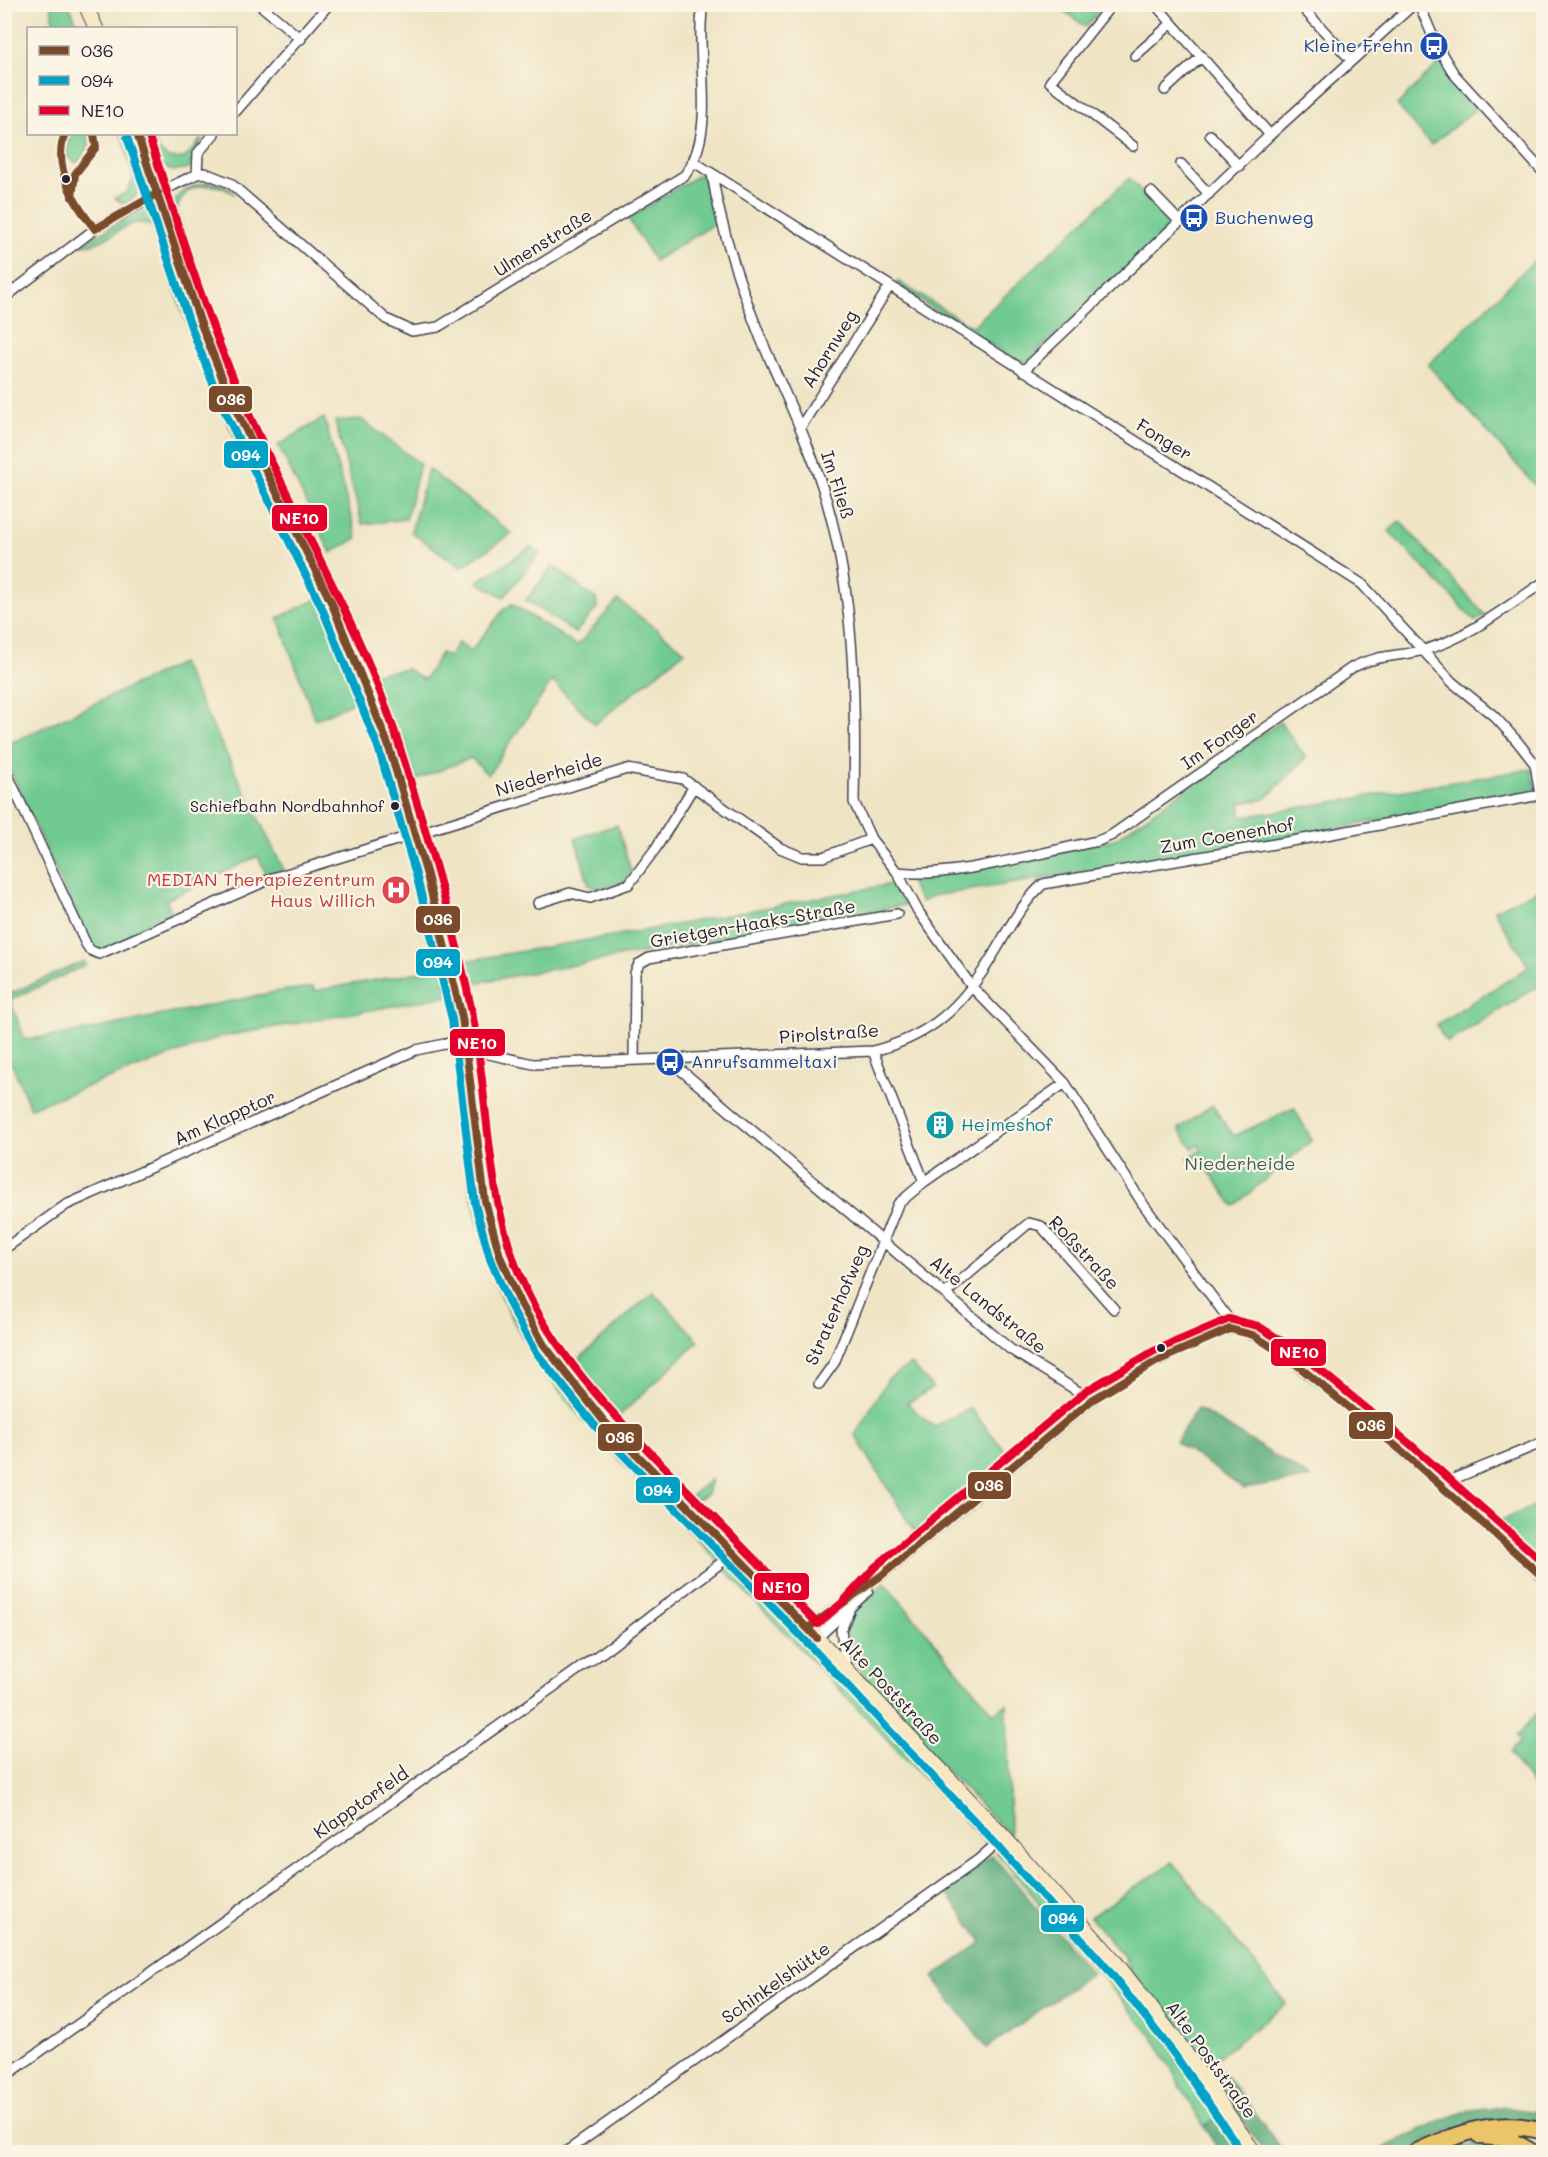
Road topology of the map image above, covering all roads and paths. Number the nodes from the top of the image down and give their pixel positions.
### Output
1 (85, 4) edge
2 (259, 4) edge
3 (329, 4) edge
4 (703, 4) edge
5 (1112, 4) edge
6 (1155, 4) edge
7 (1299, 4) edge
8 (1414, 4) edge
9 (1419, 4) edge
10 (1172, 23) junction
11 (96, 27) edge
12 (301, 39) junction
13 (1135, 56) dead end
14 (1202, 56) junction
15 (1351, 60) junction
16 (1165, 90) dead end
17 (237, 110) edge
18 (137, 135) edge
19 (213, 135) edge
20 (1210, 135) dead end
21 (1270, 135) junction
22 (1133, 146) dead end
23 (694, 162) junction
24 (1181, 164) dead end
25 (1239, 166) junction
26 (1544, 173) edge
27 (197, 174) junction
28 (712, 174) junction
29 (1151, 192) dead end
30 (158, 193) junction
31 (1209, 194) junction
32 (1180, 222) junction
33 (889, 287) junction
34 (4, 298) edge
35 (1023, 371) junction
36 (800, 428) junction
37 (1544, 582) edge
38 (1423, 650) junction
39 (4, 767) edge
40 (694, 786) junction
41 (1540, 795) joint
42 (415, 834) junction
43 (871, 839) junction
44 (897, 872) junction
45 (538, 903) dead end
46 (897, 914) dead end
47 (972, 987) junction
48 (474, 1049) junction
49 (873, 1051) junction
50 (668, 1059) junction
51 (634, 1060) junction
52 (1065, 1083) junction
53 (924, 1182) junction
54 (882, 1240) junction
55 (4, 1249) edge
56 (946, 1293) junction
57 (1114, 1309) dead end
58 (1230, 1329) junction
59 (819, 1384) dead end
60 (1092, 1400) junction
61 (1544, 1442) edge
62 (1441, 1484) junction
63 (734, 1553) junction
64 (882, 1575) junction
65 (1544, 1578) edge
66 (849, 1611) junction
67 (812, 1633) junction
68 (869, 1694) junction
69 (1004, 1837) junction
70 (4, 2077) edge
71 (1544, 2131) edge
72 (566, 2152) edge
73 (1254, 2152) edge
74 (1417, 2152) edge
75 (1436, 2152) edge
76 (1531, 2152) edge

1 - 11 street
2 - 12 street
3 - 12 street
4 - 23 street
5 - 22 street
6 - 10 street
7 - 15 street
8 - 15 street
9 - 26 street
10 - 13 street
10 - 14 street
12 - 17 street
14 - 16 street
14 - 21 street
15 - 21 street
18 - 30 street, Alte Poststraße
19 - 27 street
20 - 25 street
21 - 25 street
23 - 27 street, Ulmenstraße
23 - 28 street
24 - 31 street
25 - 31 street
27 - 30 street
28 - 33 street, Fonger
28 - 36 street, Im Fließ
29 - 32 street
30 - 34 street
30 - 42 street, Alte Poststraße
31 - 32 street
32 - 35 street
33 - 35 street, Fonger
33 - 36 street, Ahornweg
35 - 38 street, Fonger
36 - 43 street, Im Fließ
37 - 38 street, Im Fonger
38 - 41 street, Fonger
38 - 44 street, Im Fonger
39 - 42 street, Niederheide
40 - 42 street, Niederheide
40 - 43 street, Niederheide
40 - 45 street
41 - 47 street, Zum Coenenhof
42 - 48 street, Alte Poststraße
43 - 44 street
44 - 47 street
46 - 51 street, Grietgen-Haaks-Straße
47 - 49 street, Pirolstraße
47 - 52 street
48 - 51 street
48 - 55 street, Am Klapptor
48 - 63 street, Alte Poststraße
49 - 50 street, Pirolstraße
49 - 53 street
50 - 51 street
50 - 54 street, Alte Landstraße
52 - 53 street, Straterhofweg
52 - 58 street
53 - 54 street, Straterhofweg
54 - 56 street, Alte Landstraße
54 - 59 street, Straterhofweg
56 - 57 street, Roßstraße
56 - 60 street, Alte Landstraße
58 - 60 street
58 - 62 street
60 - 64 street
61 - 62 street
62 - 65 street
63 - 67 street, Alte Poststraße
63 - 70 street, Klapptorfeld
64 - 66 street
64 - 67 street
66 - 67 street
66 - 68 street
67 - 68 street, Alte Poststraße
68 - 69 street, Alte Poststraße
69 - 72 street, Schinkelshütte
69 - 73 street, Alte Poststraße
71 - 74 highway
75 - 76 highway

